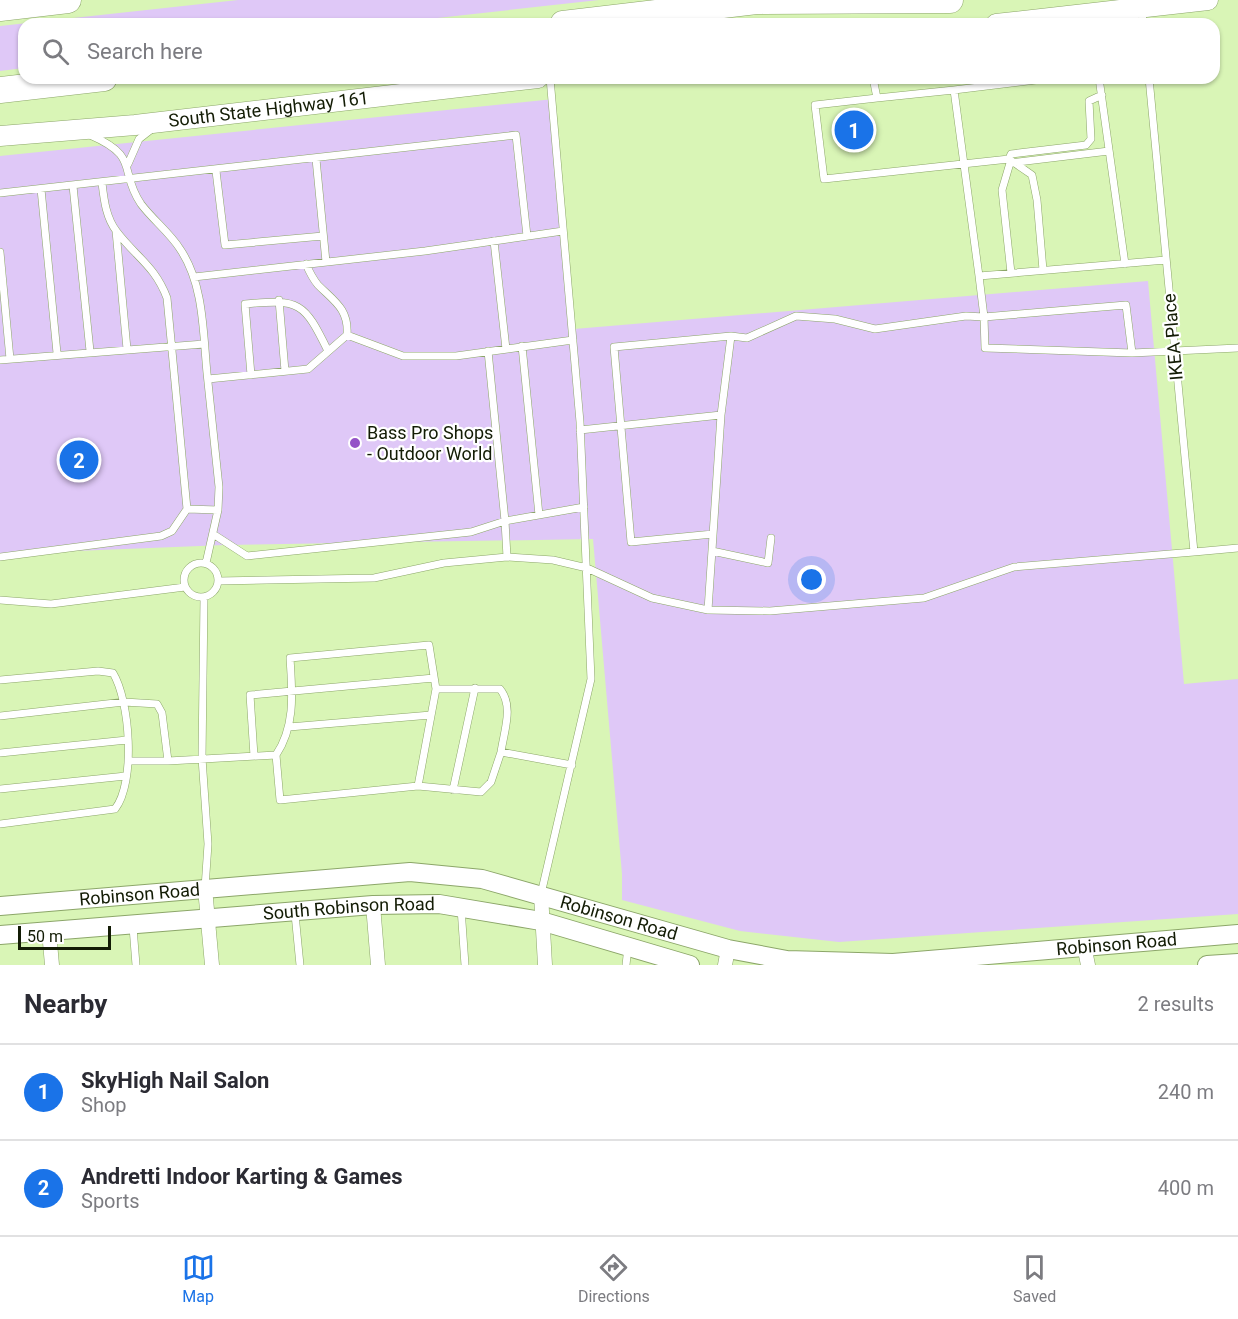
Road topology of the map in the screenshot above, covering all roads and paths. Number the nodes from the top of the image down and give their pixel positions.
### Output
1 (68, 0) edge
2 (950, 0) edge
3 (1208, 0) edge
4 (759, 1) edge
5 (0, 8) edge
6 (1143, 16) edge
7 (613, 18) edge
8 (1106, 18) edge
9 (52, 84) edge
10 (487, 84) edge
11 (551, 84) edge
12 (874, 84) edge
13 (1003, 84) edge
14 (1100, 84) edge
15 (1150, 84) edge
16 (0, 90) edge
17 (954, 90) junction
18 (1102, 95) junction
19 (877, 98) junction
20 (162, 122) junction
21 (77, 130) junction
22 (0, 136) edge
23 (1109, 151) junction
24 (316, 159) junction
25 (1010, 161) junction
26 (964, 163) junction
27 (128, 164) junction
28 (216, 171) junction
29 (131, 180) junction
30 (102, 183) junction
31 (73, 186) junction
32 (41, 189) junction
33 (0, 193) edge
34 (116, 231) junction
35 (563, 231) junction
36 (323, 236) junction
37 (527, 236) junction
38 (494, 242) junction
39 (0, 252) edge
40 (1166, 260) junction
41 (326, 262) junction
42 (306, 264) junction
43 (1125, 264) junction
44 (1043, 270) junction
45 (1011, 273) junction
46 (979, 276) junction
47 (194, 277) junction
48 (279, 300) junction
49 (984, 317) junction
50 (347, 335) junction
51 (731, 336) junction
52 (573, 340) junction
53 (204, 344) junction
54 (171, 346) junction
55 (522, 346) junction
56 (1238, 348) edge
57 (127, 349) junction
58 (506, 349) junction
59 (90, 351) junction
60 (328, 351) junction
61 (488, 351) junction
62 (57, 353) junction
63 (1132, 353) junction
64 (1175, 353) junction
65 (10, 359) junction
66 (0, 360) edge
67 (285, 371) junction
68 (251, 375) junction
69 (208, 379) junction
70 (721, 416) junction
71 (620, 426) junction
72 (580, 430) junction
73 (584, 507) junction
74 (187, 509) junction
75 (218, 510) junction
76 (539, 515) junction
77 (505, 521) junction
78 (213, 534) junction
79 (713, 534) junction
80 (771, 538) dead end
81 (1238, 548) edge
82 (712, 552) junction
83 (1194, 552) junction
84 (0, 557) edge
85 (507, 557) junction
86 (206, 563) junction
87 (586, 568) junction
88 (219, 581) junction
89 (184, 587) junction
90 (204, 598) junction
91 (0, 600) edge
92 (708, 610) junction
93 (434, 678) junction
94 (0, 680) edge
95 (475, 688) junction
96 (436, 689) junction
97 (292, 691) junction
98 (124, 702) junction
99 (431, 715) junction
100 (0, 716) edge
101 (289, 727) junction
102 (127, 740) junction
103 (501, 752) junction
104 (0, 753) edge
105 (276, 755) junction
106 (254, 756) junction
107 (202, 758) junction
108 (128, 761) junction
109 (168, 761) junction
110 (572, 765) junction
111 (126, 776) junction
112 (418, 786) junction
113 (0, 789) edge
114 (453, 790) junction
115 (0, 824) edge
116 (205, 888) junction
117 (541, 894) junction
118 (373, 904) junction
119 (0, 906) edge
120 (461, 908) junction
121 (295, 911) junction
122 (208, 918) junction
123 (541, 921) junction
124 (133, 924) junction
125 (49, 931) junction
126 (1238, 934) edge
127 (0, 935) edge
128 (1084, 945) junction
129 (627, 956) edge
130 (727, 957) edge
131 (1238, 963) edge
132 (52, 965) edge
133 (136, 965) edge
134 (212, 965) edge
135 (300, 965) edge
136 (378, 965) edge
137 (465, 965) edge
138 (545, 965) edge
139 (690, 965) edge
140 (1088, 965) edge
141 (1207, 965) edge

1 - 5 highway
2 - 4 highway
3 - 6 main road
4 - 7 highway
6 - 8 main road
9 - 16 highway
10 - 20 main road, South State Highway 161
11 - 35 lane
12 - 19 lane
13 - 17 lane
14 - 18 lane
15 - 40 lane, IKEA Place
17 - 19 lane
17 - 26 lane
18 - 23 lane
18 - 25 lane
19 - 26 lane
20 - 21 main road, South State Highway 161
20 - 27 lane
21 - 22 main road, South State Highway 161
21 - 27 lane
23 - 25 lane
23 - 43 lane
24 - 28 lane
24 - 36 lane
24 - 37 lane
25 - 26 lane
25 - 44 lane
25 - 45 lane
26 - 46 lane
27 - 29 lane
28 - 29 lane
28 - 36 lane
29 - 30 lane
29 - 47 lane
30 - 31 lane
30 - 34 lane
31 - 32 lane
31 - 59 lane
32 - 33 lane
32 - 62 lane
34 - 54 lane
34 - 57 lane
35 - 37 lane
35 - 52 lane
36 - 41 lane
37 - 38 lane
38 - 41 lane
38 - 58 lane
39 - 65 lane
40 - 43 lane
40 - 64 lane, IKEA Place
41 - 42 lane
42 - 47 lane
42 - 50 lane
43 - 44 lane
44 - 45 lane
45 - 46 lane
46 - 49 lane
47 - 53 lane
48 - 60 lane
48 - 67 lane
48 - 68 lane
49 - 51 lane
49 - 63 lane
49 - 63 lane
50 - 60 lane
50 - 61 lane
51 - 70 lane
51 - 71 lane
52 - 55 lane
52 - 72 lane
53 - 54 lane
53 - 69 lane
54 - 57 lane
54 - 74 lane
55 - 58 lane
55 - 76 lane
56 - 64 lane
57 - 59 lane
58 - 61 lane
59 - 62 lane
60 - 67 lane
61 - 77 lane
62 - 65 lane
63 - 64 lane
64 - 83 lane, IKEA Place
65 - 66 lane
67 - 68 lane
68 - 69 lane
69 - 75 lane
70 - 71 lane
70 - 79 lane
71 - 72 lane
71 - 79 lane
72 - 73 lane
73 - 76 lane
73 - 87 lane
74 - 75 lane
74 - 84 lane
75 - 78 lane
76 - 77 lane
77 - 78 lane
77 - 85 lane
78 - 86 lane
79 - 82 lane
80 - 82 lane
81 - 83 lane
82 - 92 lane
83 - 92 lane
85 - 87 lane
85 - 88 lane
86 - 88 lane
86 - 89 lane
87 - 92 lane
87 - 110 lane
88 - 90 lane
89 - 90 lane
89 - 91 lane
90 - 107 lane
93 - 96 lane
93 - 97 lane
93 - 97 lane
94 - 98 lane
95 - 96 lane
95 - 103 lane
95 - 114 lane
96 - 99 lane
97 - 101 lane
97 - 106 lane
98 - 100 lane
98 - 102 lane
98 - 109 lane
99 - 101 lane
99 - 112 lane
101 - 105 lane
102 - 104 lane
102 - 108 lane
103 - 110 lane
103 - 114 lane
105 - 106 lane
105 - 112 lane
106 - 107 lane
107 - 109 lane
107 - 116 lane
108 - 109 lane
108 - 111 lane
110 - 117 lane
111 - 113 lane
111 - 115 lane
112 - 114 lane
116 - 117 street, Robinson Road
116 - 119 street, Robinson Road
116 - 122 street
117 - 123 street
117 - 130 street, Robinson Road
118 - 120 street, South Robinson Road
118 - 121 street, South Robinson Road
118 - 136 street
120 - 123 street, South Robinson Road
120 - 137 lane
121 - 122 street, South Robinson Road
121 - 135 lane
122 - 124 street, South Robinson Road
122 - 134 street
123 - 129 street, South Robinson Road
123 - 138 street
124 - 125 street, South Robinson Road
124 - 133 lane
125 - 127 street, South Robinson Road
125 - 132 street
126 - 128 street, Robinson Road
128 - 130 street, Robinson Road
128 - 140 street
129 - 139 street, South Robinson Road
131 - 141 street

